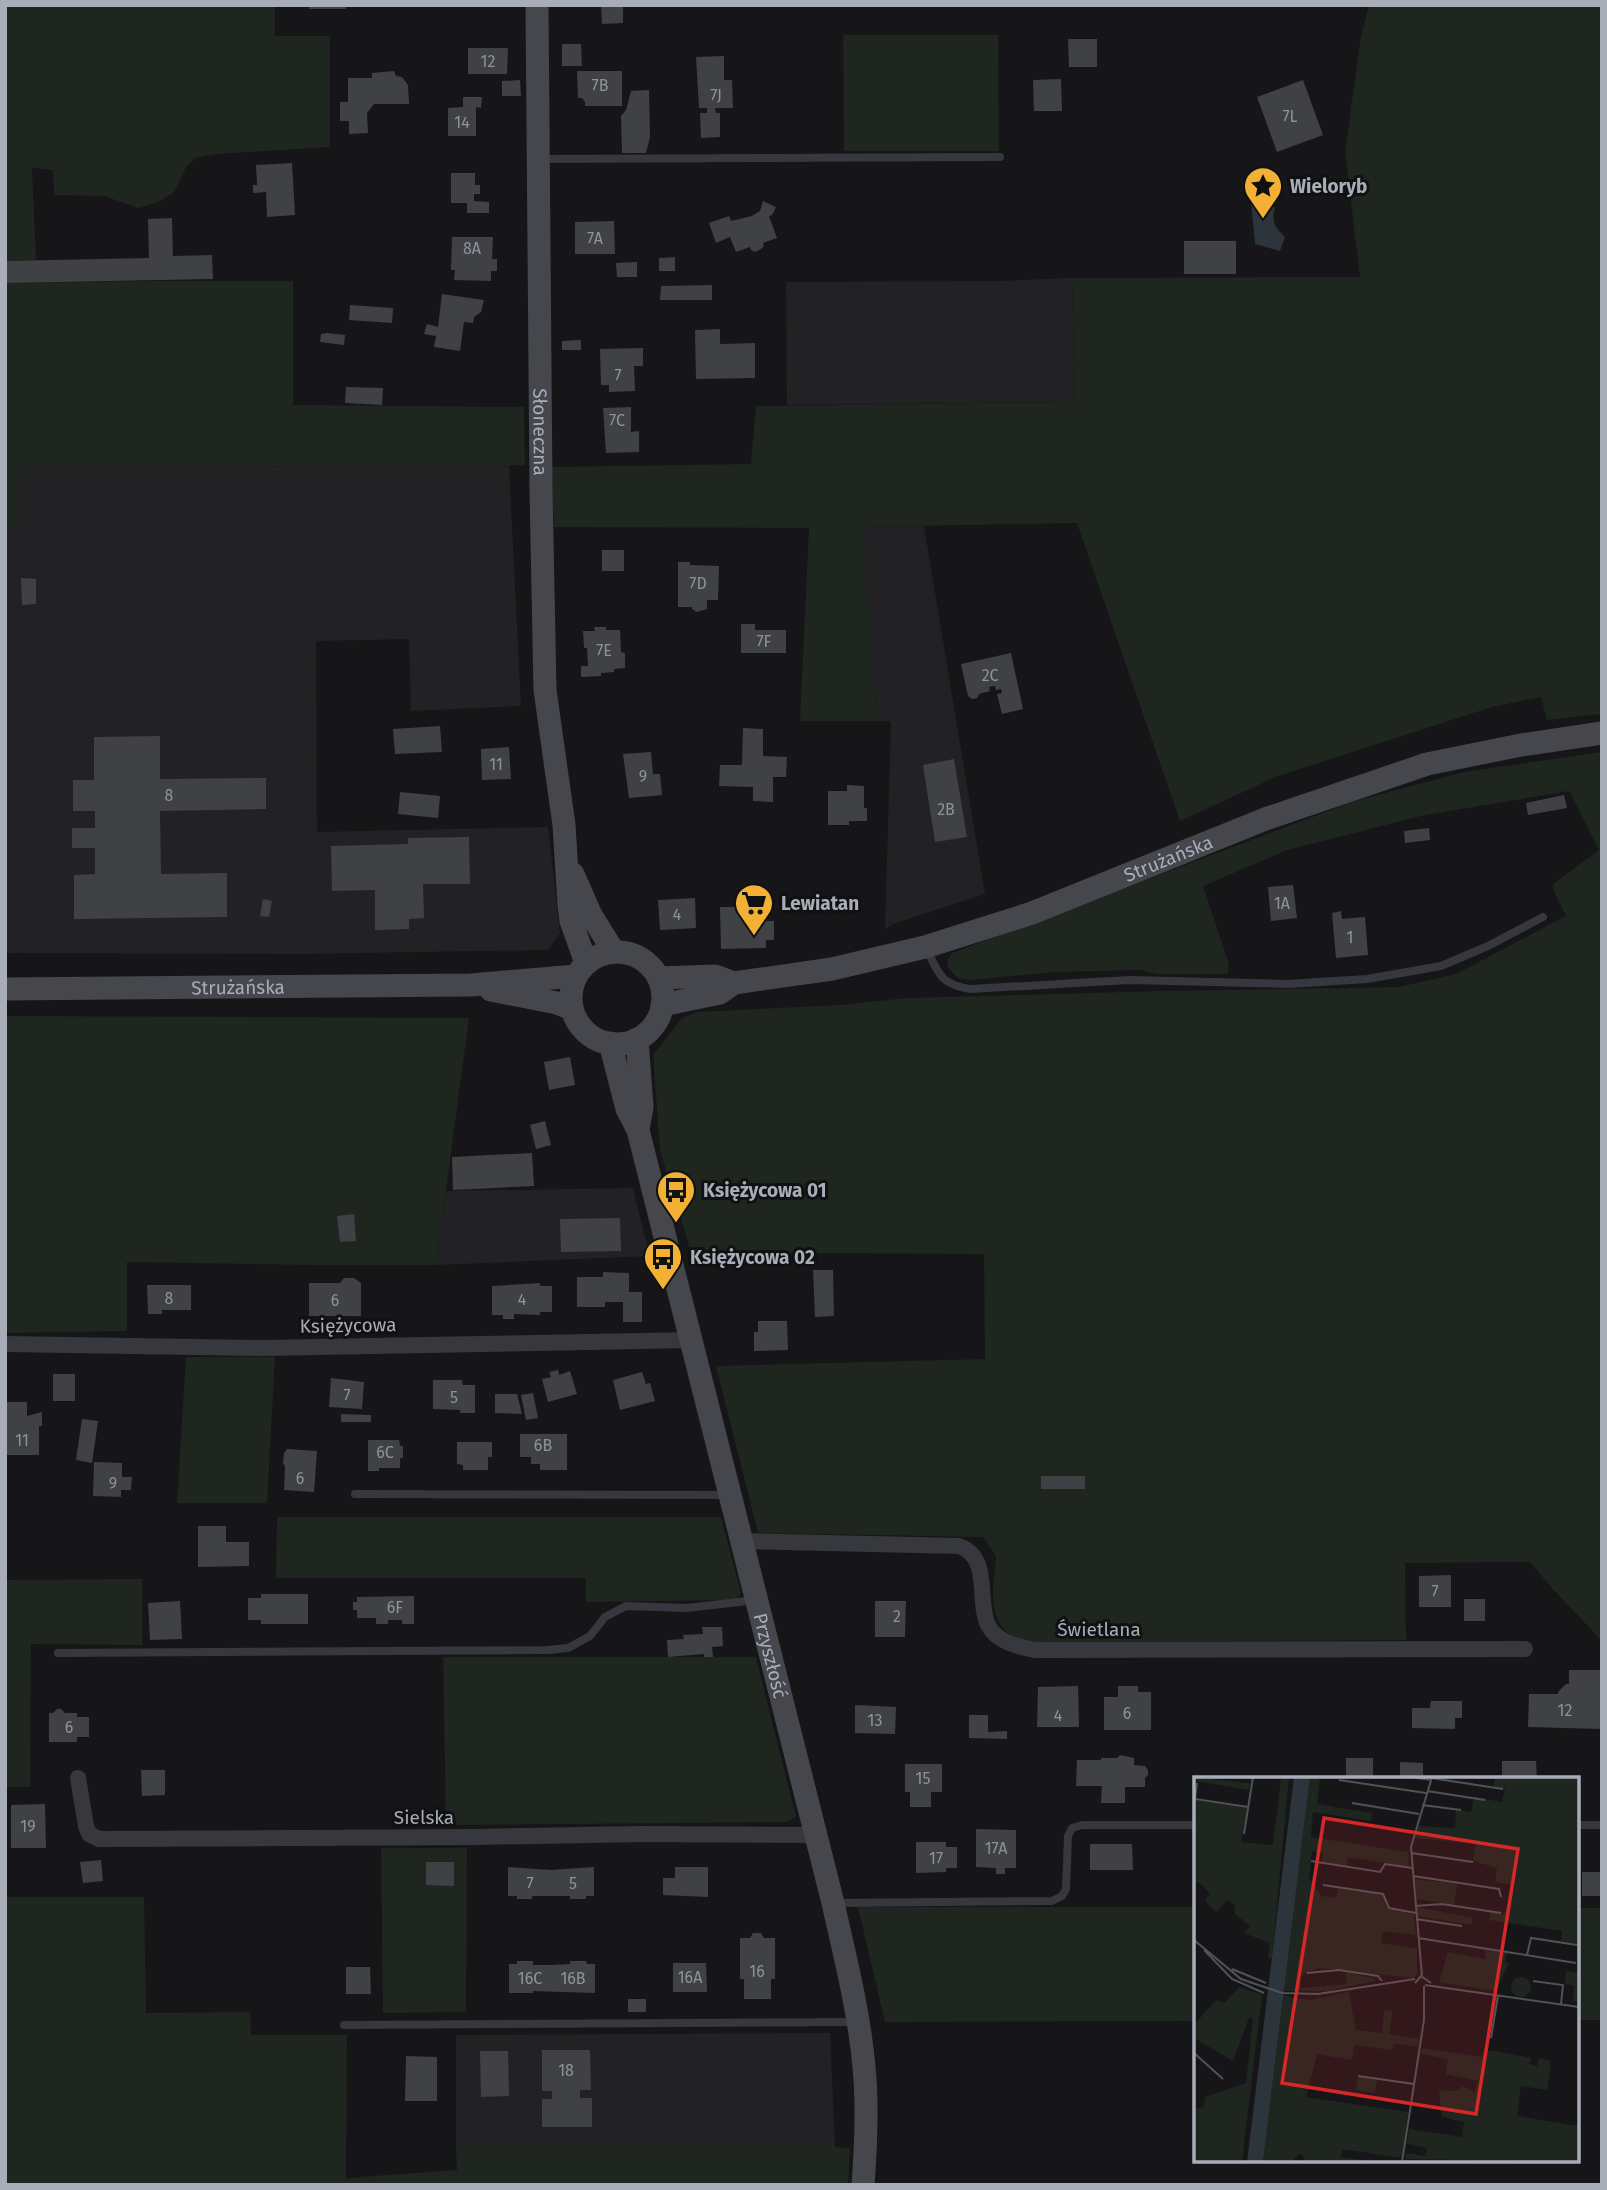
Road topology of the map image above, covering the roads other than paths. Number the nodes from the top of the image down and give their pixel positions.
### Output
1 (537, 5) edge
2 (1000, 157) dead end
3 (538, 159) junction
4 (1602, 733) edge
5 (567, 859) junction
6 (1544, 917) dead end
7 (925, 947) junction
8 (614, 952) junction
9 (581, 970) junction
10 (659, 978) junction
11 (734, 983) junction
12 (471, 985) junction
13 (5, 989) edge
14 (662, 1005) junction
15 (572, 1009) junction
16 (637, 1039) junction
17 (610, 1043) junction
18 (638, 1130) junction
19 (692, 1340) junction
20 (5, 1344) edge
21 (355, 1494) dead end
22 (731, 1495) junction
23 (743, 1541) junction
24 (758, 1600) junction
25 (1525, 1649) dead end
26 (58, 1653) dead end
27 (78, 1778) dead end
28 (1194, 1825) edge
29 (1579, 1825) edge
30 (1602, 1825) edge
31 (817, 1835) junction
32 (833, 1903) junction
33 (858, 2022) junction
34 (344, 2025) dead end
35 (863, 2185) edge

1 - 3 street, Słoneczna
2 - 3 lane
3 - 5 street, Słoneczna
4 - 7 street, Strużańska
5 - 8 street, Słoneczna
5 - 9 street, Słoneczna
6 - 7 lane
7 - 11 street, Strużańska
8 - 9 street
8 - 10 street
9 - 12 street, Strużańska
9 - 15 street
10 - 11 street, Strużańska
10 - 14 street
11 - 14 street, Strużańska
12 - 13 street, Strużańska
12 - 15 street, Strużańska
14 - 16 street
15 - 17 street
16 - 17 street
16 - 18 street, Przyszłość
17 - 18 street, Przyszłość
18 - 19 street, Przyszłość
19 - 20 street, Księżycowa
19 - 22 street, Przyszłość
21 - 22 lane
22 - 23 street, Przyszłość
23 - 24 street, Przyszłość
23 - 25 street, Świetlana
24 - 26 lane
24 - 31 street, Przyszłość
27 - 31 street, Sielska
28 - 32 lane
29 - 30 lane
31 - 32 street, Przyszłość
32 - 33 street, Przyszłość
33 - 34 lane
33 - 35 street, Przyszłość

